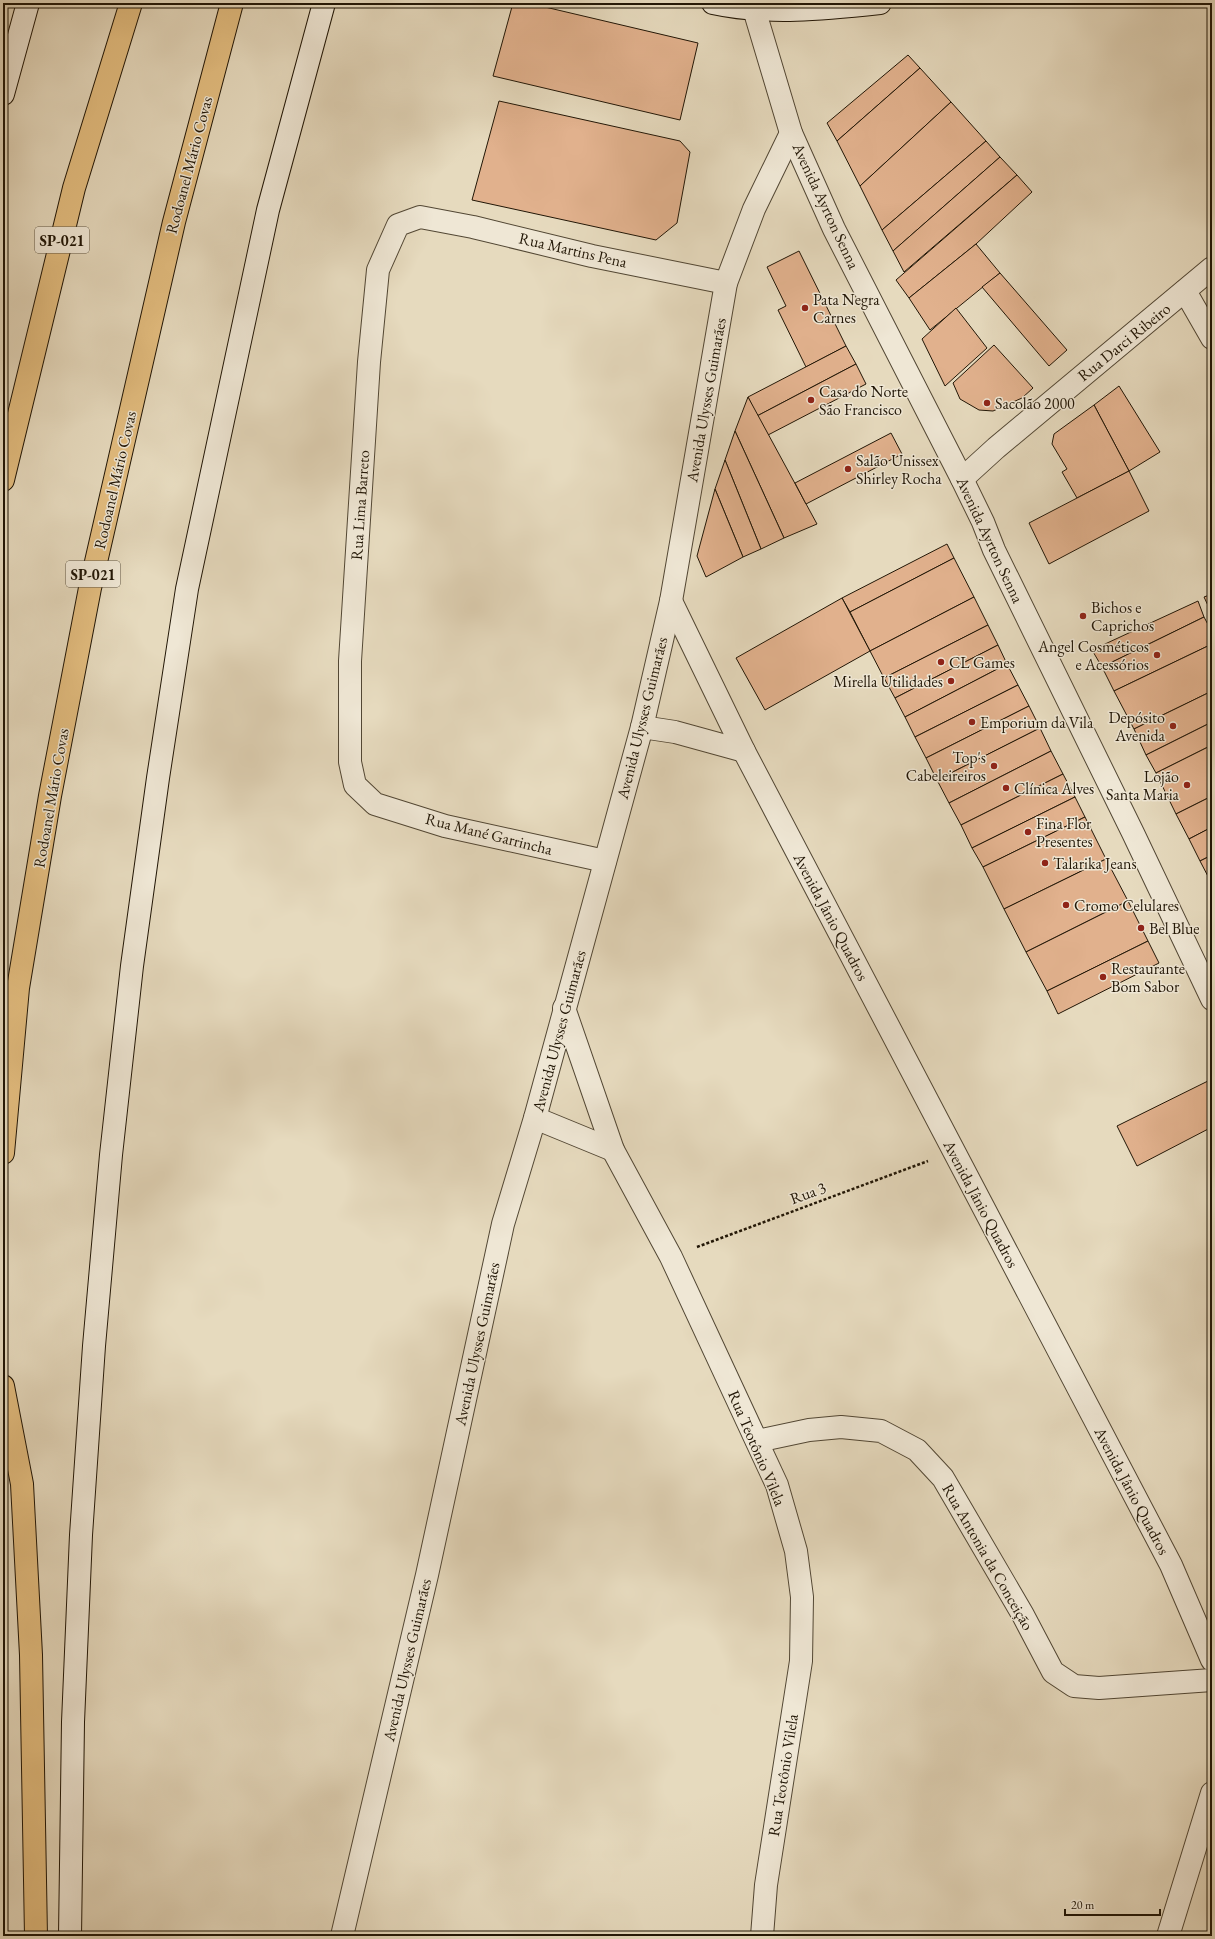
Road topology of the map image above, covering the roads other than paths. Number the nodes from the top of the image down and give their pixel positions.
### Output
1 (28, 3) edge
2 (131, 3) edge
3 (232, 3) edge
4 (324, 3) edge
5 (712, 3) edge
6 (880, 3) edge
7 (754, 9) junction
8 (3, 94) edge
9 (791, 133) junction
10 (420, 217) joint
11 (1212, 268) edge
12 (726, 283) junction
13 (1185, 291) junction
14 (1212, 338) edge
15 (962, 479) junction
16 (3, 480) edge
17 (671, 601) junction
18 (642, 727) junction
19 (744, 751) junction
20 (375, 804) joint
21 (605, 861) junction
22 (1212, 1000) edge
23 (564, 1008) junction
24 (535, 1118) junction
25 (614, 1150) junction
26 (3, 1154) edge
27 (3, 1386) edge
28 (757, 1441) junction
29 (1212, 1660) edge
30 (1212, 1680) edge
31 (1212, 1793) edge
32 (36, 1936) edge
33 (70, 1936) edge
34 (342, 1936) edge
35 (762, 1936) edge
36 (1168, 1936) edge

1 - 8 street
2 - 16 highway, SP-021
3 - 26 highway, Rodoanel Mário Covas / SP-021
4 - 33 street
5 - 7 street
6 - 7 street
7 - 9 street, Avenida Ayrton Senna
9 - 12 street, Avenida Ulysses Guimarães
9 - 15 street, Avenida Ayrton Senna
10 - 12 street, Rua Martins Pena
10 - 20 street, Rua Lima Barreto
11 - 13 street, Rua Darci Ribeiro
12 - 17 street, Avenida Ulysses Guimarães
13 - 14 street
13 - 15 street, Rua Darci Ribeiro
15 - 22 street, Avenida Ayrton Senna
17 - 18 street, Avenida Ulysses Guimarães
17 - 19 street, Avenida Jânio Quadros
18 - 19 street
18 - 21 street, Avenida Ulysses Guimarães
19 - 29 street, Avenida Jânio Quadros
20 - 21 street, Rua Mané Garrincha
21 - 23 street, Avenida Ulysses Guimarães
23 - 24 street, Avenida Ulysses Guimarães
23 - 25 street, Rua Teotônio Vilela
24 - 25 street
24 - 34 street, Avenida Ulysses Guimarães
25 - 28 street, Rua Teotônio Vilela
27 - 32 highway
28 - 30 street, Rua Antonia da Conceição
28 - 35 street, Rua Teotônio Vilela
31 - 36 street

